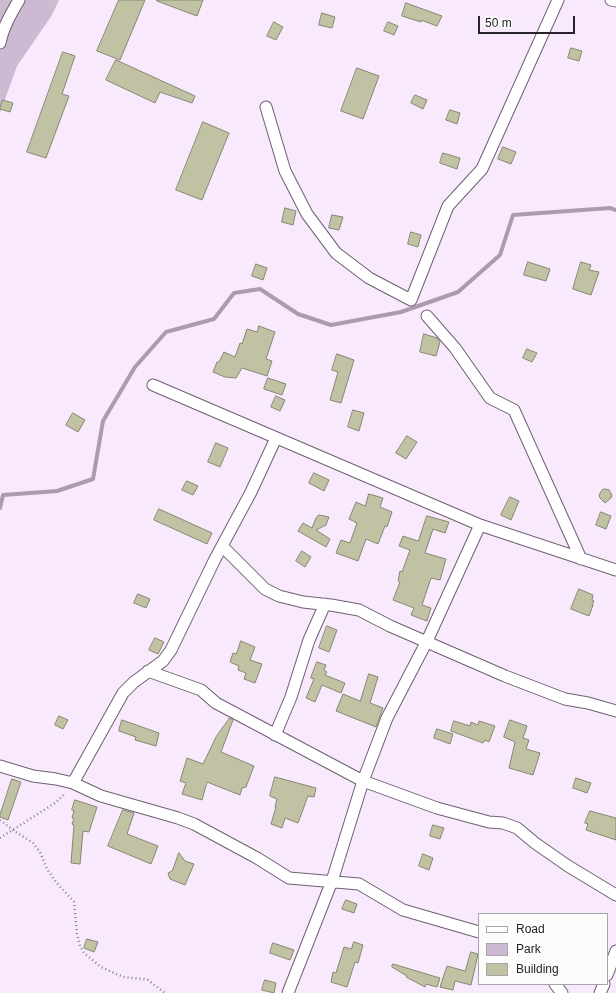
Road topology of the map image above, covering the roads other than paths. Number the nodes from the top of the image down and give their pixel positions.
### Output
1 (19, 0) edge
2 (558, 0) edge
3 (611, 0) edge
4 (616, 1) edge
5 (0, 43) edge
6 (266, 107) dead end
7 (426, 316) dead end
8 (153, 385) dead end
9 (276, 438) junction
10 (480, 525) junction
11 (222, 546) junction
12 (581, 559) junction
13 (616, 570) edge
14 (325, 604) junction
15 (426, 641) junction
16 (148, 671) junction
17 (616, 711) edge
18 (275, 734) junction
19 (0, 766) edge
20 (363, 781) junction
21 (73, 783) junction
22 (332, 881) junction
23 (616, 895) edge
24 (478, 932) edge
25 (616, 951) edge
26 (608, 972) edge
27 (556, 985) edge
28 (288, 993) edge
29 (562, 993) edge

1 - 5 street
2 - 6 street
3 - 4 street
7 - 12 street
8 - 9 street
9 - 10 street
9 - 11 street
10 - 12 street
10 - 15 street
11 - 14 street
11 - 16 street
12 - 13 street
14 - 15 street
14 - 18 street
15 - 17 street
15 - 20 street
16 - 18 street
16 - 21 street
18 - 20 street
19 - 21 street
20 - 22 street
20 - 23 street
21 - 22 street
22 - 24 street
22 - 28 street
25 - 26 street
27 - 29 street

